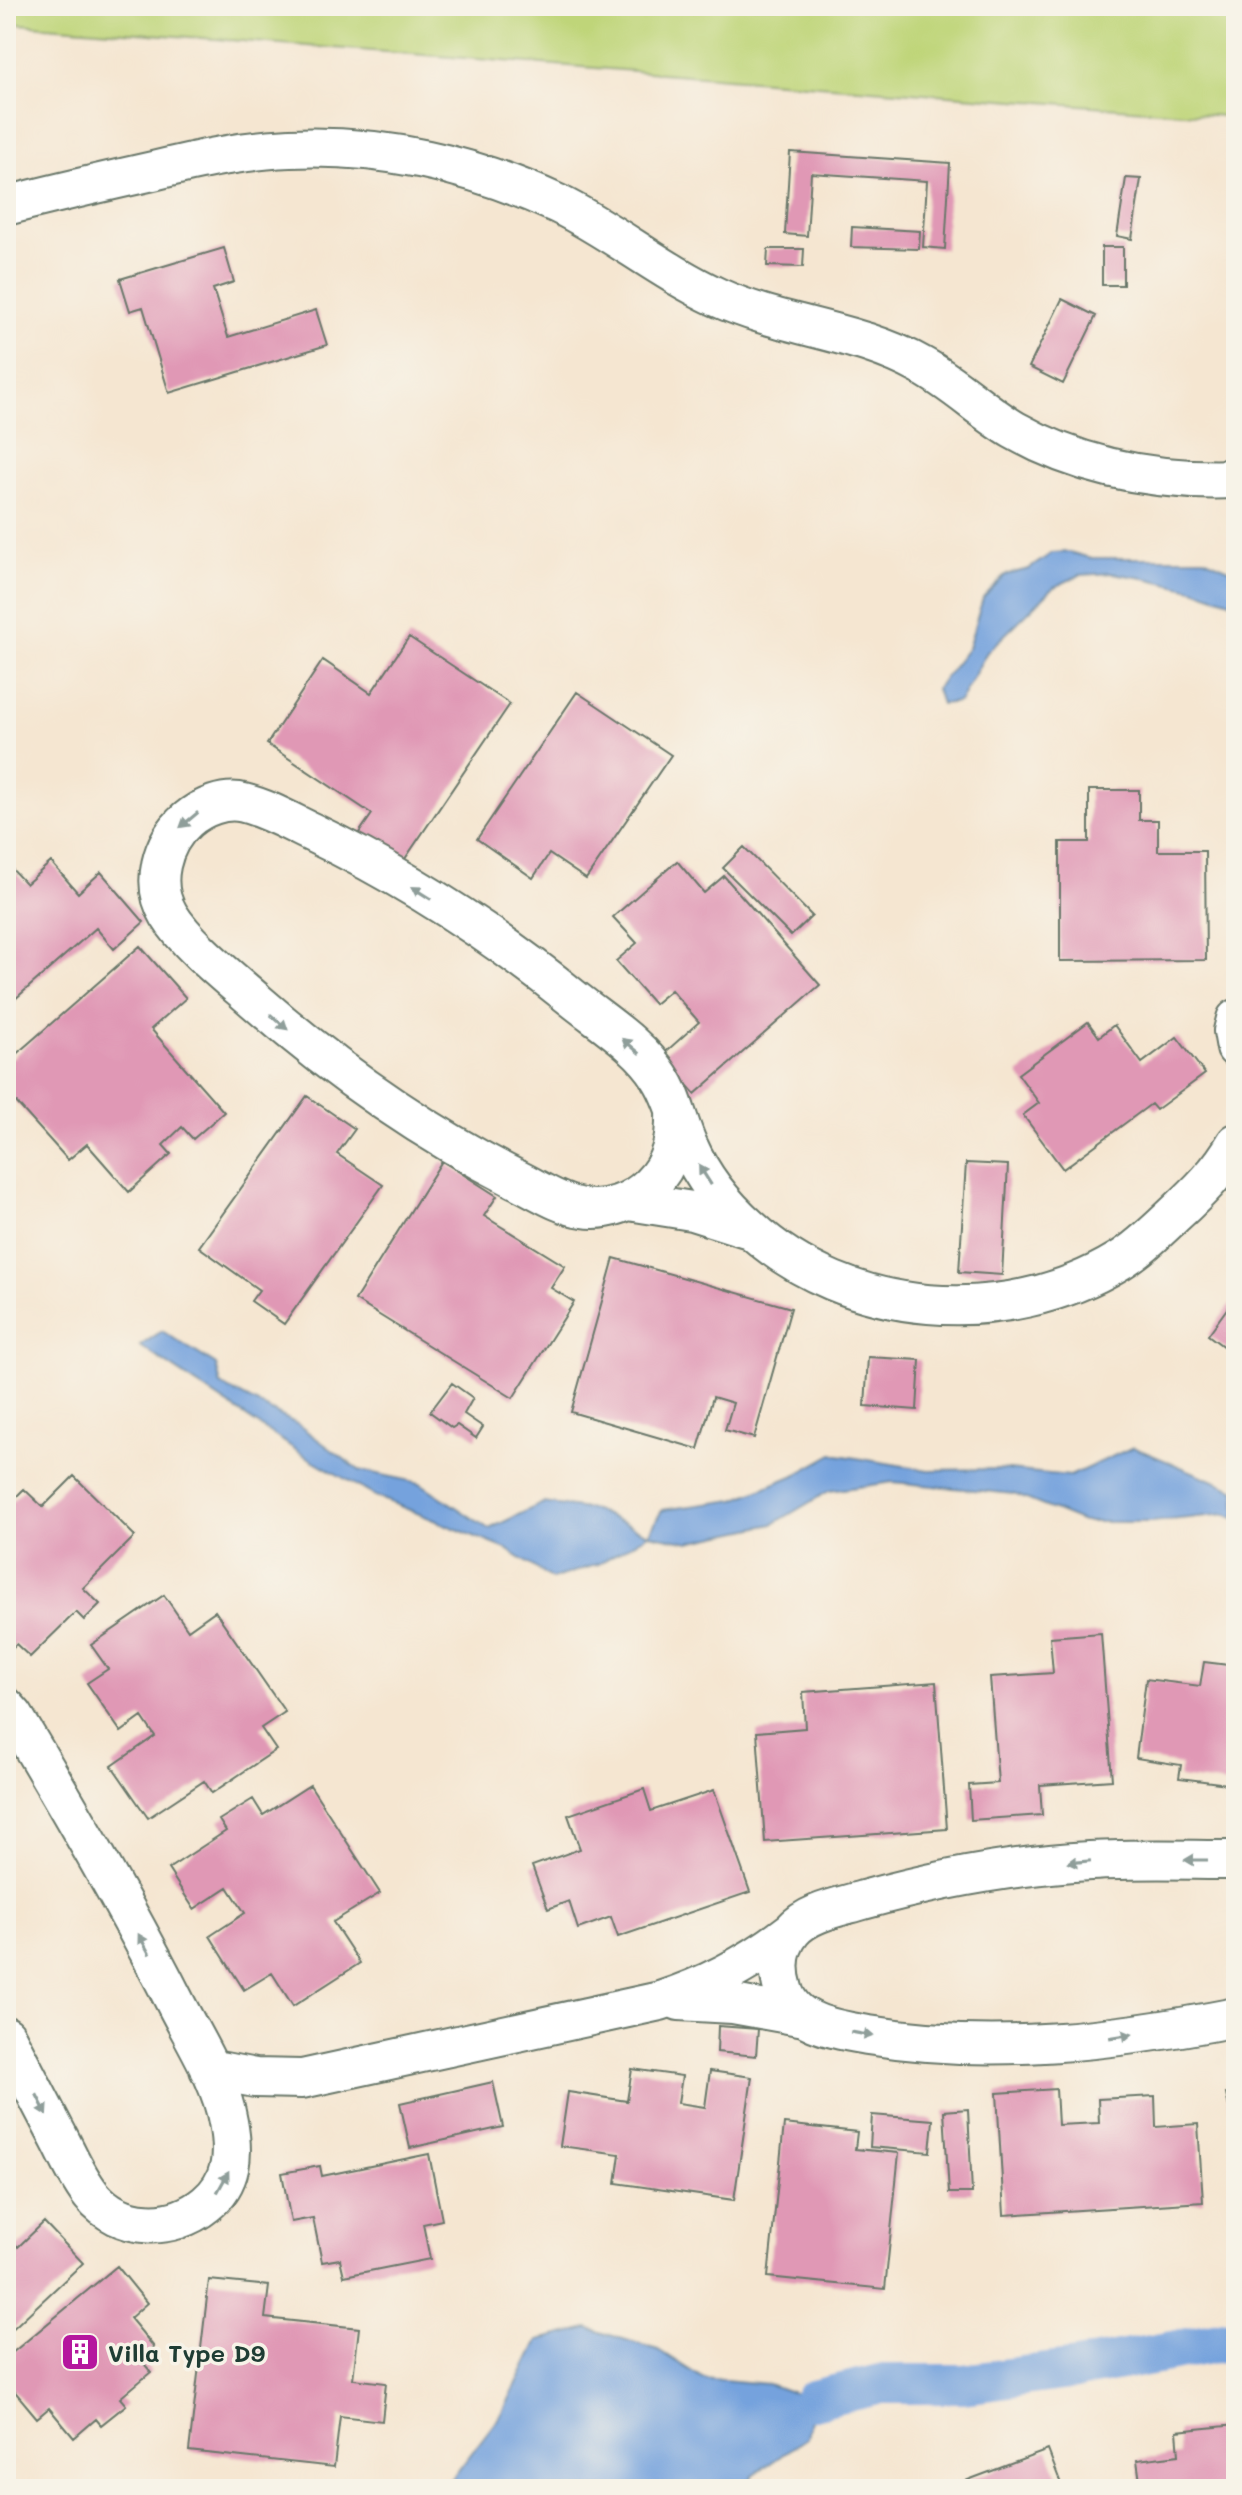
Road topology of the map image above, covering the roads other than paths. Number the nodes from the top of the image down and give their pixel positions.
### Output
1 (6, 206) edge
2 (1236, 479) edge
3 (1236, 1019) edge
4 (1236, 1048) edge
5 (675, 1109) junction
6 (1236, 1143) edge
7 (1221, 1178) edge
8 (629, 1201) junction
9 (752, 1231) junction
10 (6, 1707) edge
11 (1236, 1860) edge
12 (792, 1931) junction
13 (660, 2001) junction
14 (805, 2017) junction
15 (1236, 2017) edge
16 (6, 2036) edge
17 (209, 2069) junction
18 (302, 2079) junction
19 (230, 2135) junction

1 - 2 street
3 - 4 street
5 - 8 street
5 -> 8 street
9 -> 5 street
6 - 7 street
7 - 9 street
8 - 9 street
17 -> 10 street
11 -> 12 street
12 - 13 street
12 - 14 street
13 - 14 street
13 - 18 street
14 -> 15 street
16 -> 19 street
17 - 18 street
17 - 19 street
18 - 19 street

